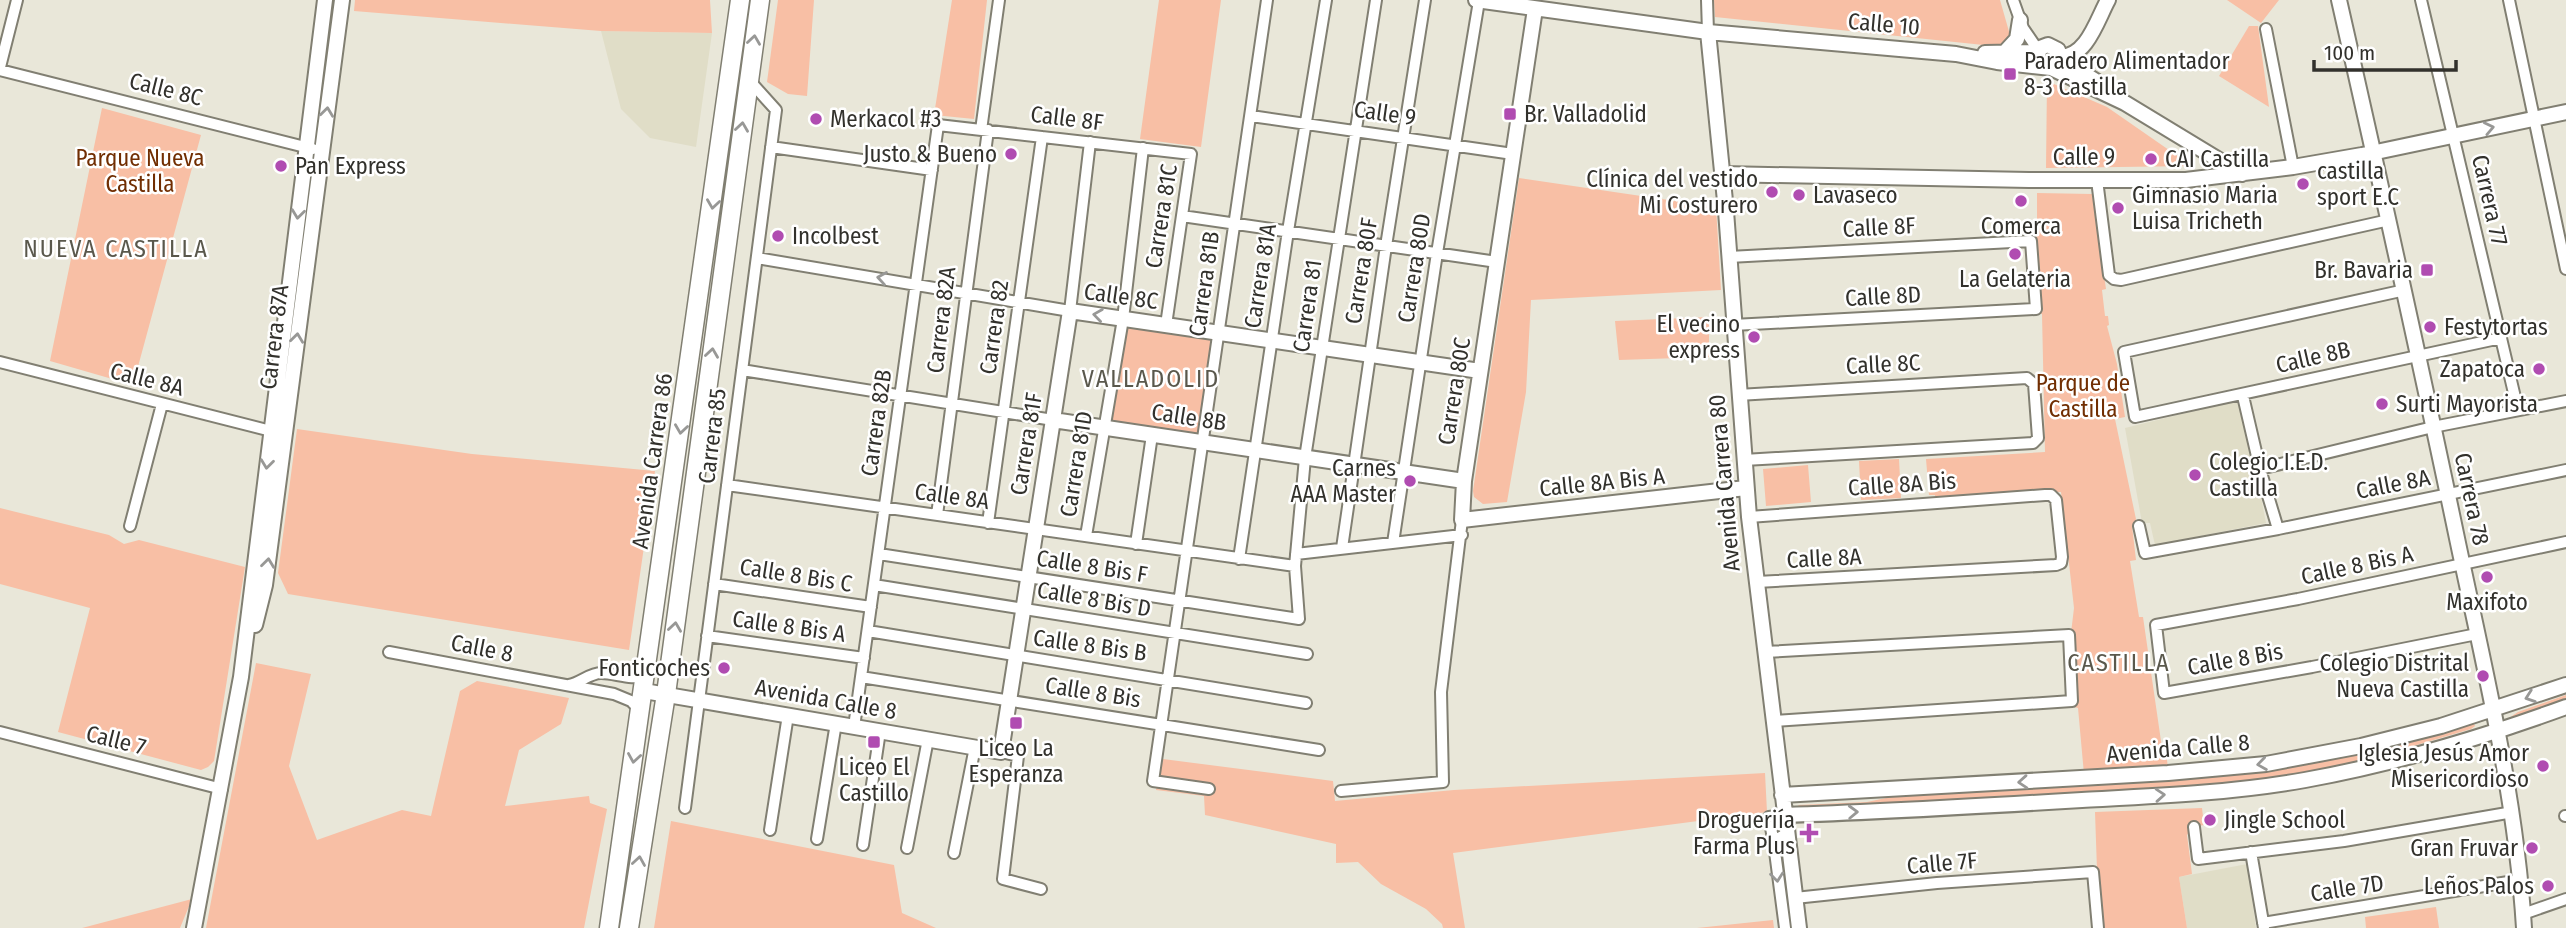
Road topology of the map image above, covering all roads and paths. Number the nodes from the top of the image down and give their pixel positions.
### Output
1 (17, 0) edge
2 (325, 0) edge
3 (342, 0) edge
4 (760, 0) edge
5 (999, 0) edge
6 (1268, 0) edge
7 (1326, 0) edge
8 (1376, 0) edge
9 (1425, 0) edge
10 (1477, 0) edge
11 (1707, 0) edge
12 (2013, 0) edge
13 (2108, 0) edge
14 (2339, 0) edge
15 (2421, 0) edge
16 (2509, 0) edge
17 (738, 5) edge
18 (1535, 9) junction
19 (2019, 18) junction
20 (2266, 29) dead end
21 (1708, 32) junction
22 (2083, 46) junction
23 (2005, 52) junction
24 (1956, 54) junction
25 (2049, 56) junction
26 (0, 69) edge
27 (2082, 70) junction
28 (749, 80) junction
29 (2125, 103) junction
30 (2566, 112) edge
31 (1251, 116) junction
32 (2534, 118) junction
33 (1305, 124) junction
34 (939, 125) joint
35 (985, 130) junction
36 (1355, 131) junction
37 (2453, 136) junction
38 (1042, 137) junction
39 (1403, 138) junction
40 (1090, 142) junction
41 (1455, 146) junction
42 (2196, 146) junction
43 (306, 147) junction
44 (771, 147) junction
45 (1143, 148) junction
46 (322, 151) junction
47 (2374, 153) junction
48 (1191, 154) joint
49 (1513, 154) junction
50 (2293, 167) junction
51 (932, 170) junction
52 (1722, 174) junction
53 (2242, 174) junction
54 (2097, 180) junction
55 (2186, 180) junction
56 (1182, 216) junction
57 (2389, 220) junction
58 (1234, 224) junction
59 (1288, 231) junction
60 (1338, 239) junction
61 (1386, 246) junction
62 (1437, 253) junction
63 (1729, 257) junction
64 (757, 258) junction
65 (1497, 262) junction
66 (2566, 269) edge
67 (916, 284) junction
68 (2405, 290) junction
69 (966, 294) junction
70 (1019, 304) junction
71 (2036, 309) joint
72 (1070, 311) junction
73 (1123, 319) junction
74 (1166, 325) junction
75 (1733, 325) junction
76 (1218, 333) junction
77 (2501, 338) junction
78 (1271, 341) junction
79 (1322, 348) junction
80 (1370, 355) junction
81 (2418, 356) junction
82 (0, 362) edge
83 (1421, 363) junction
84 (742, 370) junction
85 (1480, 371) junction
86 (1738, 396) junction
87 (2243, 396) junction
88 (900, 397) junction
89 (2566, 401) edge
90 (162, 404) junction
91 (951, 405) junction
92 (2518, 410) junction
93 (1003, 412) junction
94 (1053, 420) junction
95 (1103, 427) junction
96 (2434, 427) junction
97 (278, 433) junction
98 (1152, 435) junction
99 (1202, 442) junction
100 (1255, 450) junction
101 (1305, 458) junction
102 (1744, 460) junction
103 (1353, 465) junction
104 (2260, 469) junction
105 (2566, 470) edge
106 (1404, 473) junction
107 (1464, 481) junction
108 (727, 485) junction
109 (1746, 488) junction
110 (2448, 494) junction
111 (885, 507) junction
112 (937, 515) junction
113 (1749, 517) junction
114 (1462, 520) junction
115 (988, 523) junction
116 (130, 526) dead end
117 (2139, 526) dead end
118 (2278, 529) junction
119 (1036, 530) junction
120 (1462, 535) junction
121 (1086, 536) junction
122 (2566, 542) edge
123 (1394, 543) junction
124 (1136, 544) junction
125 (1342, 548) junction
126 (1186, 551) junction
127 (878, 554) junction
128 (1296, 554) junction
129 (1239, 559) junction
130 (2060, 563) joint
131 (2462, 564) junction
132 (1295, 566) junction
133 (1028, 577) junction
134 (1756, 582) junction
135 (714, 584) junction
136 (874, 584) junction
137 (1179, 601) junction
138 (871, 607) junction
139 (1023, 608) junction
140 (1299, 619) joint
141 (868, 631) junction
142 (1174, 634) junction
143 (2477, 634) junction
144 (707, 636) junction
145 (389, 652) dead end
146 (1765, 652) junction
147 (1307, 654) dead end
148 (1016, 656) junction
149 (864, 658) junction
150 (861, 677) junction
151 (1168, 678) junction
152 (645, 683) junction
153 (567, 685) junction
154 (2566, 685) edge
155 (2164, 692) joint
156 (666, 694) junction
157 (699, 700) junction
158 (1009, 701) junction
159 (1306, 703) dead end
160 (2566, 708) edge
161 (2494, 710) junction
162 (641, 711) junction
163 (788, 715) junction
164 (1773, 721) junction
165 (836, 723) junction
166 (1161, 724) junction
167 (854, 727) junction
168 (880, 731) junction
169 (2499, 731) junction
170 (0, 732) edge
171 (928, 739) junction
172 (975, 747) junction
173 (1319, 750) dead end
174 (1001, 752) junction
175 (222, 789) junction
176 (1209, 789) dead end
177 (1342, 791) dead end
178 (1782, 795) junction
179 (685, 808) dead end
180 (2513, 812) junction
181 (1785, 815) junction
182 (2194, 827) dead end
183 (770, 830) dead end
184 (1787, 834) junction
185 (817, 839) dead end
186 (1774, 844) junction
187 (863, 845) dead end
188 (907, 848) dead end
189 (2252, 852) junction
190 (954, 853) dead end
191 (2520, 880) junction
192 (1041, 889) dead end
193 (1795, 898) junction
194 (2566, 899) edge
195 (2523, 921) edge
196 (2263, 925) edge
197 (194, 928) edge
198 (609, 928) edge
199 (629, 928) edge
200 (1785, 928) edge
201 (1799, 928) edge
202 (2098, 928) edge

1 - 26 street
2 - 43 street, Carrera 87A
46 -> 3 street, Carrera 87A
28 -> 4 main road, Avenida Carrera 86
5 - 35 street, Carrera 82A
6 - 31 street, Carrera 81B
7 - 33 street, Carrera 81A
8 - 36 street, Carrera 81
9 - 39 street, Carrera 80F
10 - 18 street, Calle 10
10 - 41 street, Carrera 80D
11 - 21 street
12 - 19 street
13 - 22 street
14 - 47 street, Carrera 78
15 - 37 street, Carrera 77
16 - 32 street
17 -> 152 main road, Avenida Carrera 86
18 - 21 street, Calle 10
18 - 49 street, Carrera 80C
19 - 23 street
19 - 25 street
20 - 50 street
21 - 24 street, Calle 10
21 - 52 street, Avenida Carrera 80
22 - 25 street
22 - 27 street
23 - 24 street, Calle 10
23 - 25 street, Calle 10
24 - 25 street, Calle 10
25 - 27 street
25 - 29 street
26 - 43 street, Calle 8C
27 - 29 street
28 - 44 street, Carrera 85
156 -> 28 main road, Avenida Carrera 86
29 - 42 street
30 - 32 street, Calle 9
31 - 33 street, Calle 9
31 - 58 street, Carrera 81B
37 -> 32 street, Calle 9
32 - 66 street
33 - 36 street, Calle 9
33 - 59 street, Carrera 81A
34 - 35 street, Calle 8F
34 - 51 street, Carrera 82B
35 - 38 street, Calle 8F
35 - 69 street, Carrera 82A
36 - 39 street, Calle 9
36 - 60 street, Carrera 81
37 - 47 street, Calle 9
37 - 77 street, Carrera 77
38 - 40 street, Calle 8F
38 - 70 street, Carrera 82
39 - 41 street, Calle 9
39 - 61 street, Carrera 80F
40 - 45 street, Calle 8F
40 - 72 street, Carrera 81F
41 - 49 street, Calle 9
41 - 62 street, Carrera 80D
42 - 53 street
42 - 55 street
43 - 46 street, Calle 8C
43 -> 97 street, Carrera 87A
44 - 51 street
44 - 64 street, Carrera 85
45 - 48 street, Calle 8F
45 - 73 street, Carrera 81D
97 -> 46 street, Carrera 87A
47 - 50 street, Calle 9
47 - 57 street, Carrera 78
48 - 56 street, Carrera 81C
49 - 65 street, Carrera 80C
50 - 53 street, Calle 9
51 - 67 street, Carrera 82B
52 - 54 street, Calle 9
52 - 63 street, Avenida Carrera 80
53 - 55 street, Calle 9
54 - 55 street, Calle 9
54 - 57 street
56 - 58 street
56 - 74 street, Carrera 81C
57 - 68 street, Carrera 78
58 - 59 street
58 - 76 street, Carrera 81B
59 - 60 street
59 - 78 street, Carrera 81A
60 - 61 street
60 - 79 street, Carrera 81
61 - 62 street
61 - 80 street, Carrera 80F
62 - 65 street
62 - 83 street, Carrera 80D
63 - 71 street, Calle 8F
63 - 75 street, Avenida Carrera 80
67 -> 64 street, Calle 8C
64 - 84 street, Carrera 85
65 - 85 street, Carrera 80C
67 - 69 street, Calle 8C
67 - 88 street, Carrera 82B
68 - 81 street, Carrera 78
68 - 87 street, Calle 8B
69 - 70 street, Calle 8C
69 - 91 street, Carrera 82A
70 - 72 street, Calle 8C
70 - 93 street, Carrera 82
71 - 75 street, Calle 8D
73 -> 72 street, Calle 8C
72 - 94 street, Carrera 81F
73 - 74 street, Calle 8C
73 - 95 street, Carrera 81D
74 - 76 street, Calle 8C
75 - 86 street, Avenida Carrera 80
76 - 78 street, Calle 8C
76 - 99 street, Carrera 81B
77 - 81 street, Calle 8B
77 - 92 street, Carrera 77
78 - 79 street, Calle 8C
78 - 100 street, Carrera 81A
79 - 80 street, Calle 8C
79 - 101 street, Carrera 81
80 - 83 street, Calle 8C
80 - 103 street, Carrera 80F
81 - 87 street, Calle 8B
81 - 96 street, Carrera 78
82 - 90 street, Calle 8A
83 - 85 street, Calle 8C
83 - 106 street, Carrera 80D
84 - 88 street, Calle 8B
84 - 108 street, Carrera 85
85 - 107 street, Carrera 80C
86 - 102 street, Avenida Carrera 80
86 - 102 street, Calle 8C
87 - 104 street
88 - 91 street, Calle 8B
88 - 111 street, Carrera 82B
89 - 92 street
90 - 97 street, Calle 8A
90 - 116 street
91 - 93 street, Calle 8B
91 - 112 street, Carrera 82A
92 - 96 street
93 - 94 street, Calle 8B
93 - 115 street, Carrera 82
94 - 95 street, Calle 8B
94 - 119 street, Carrera 81F
95 - 98 street, Calle 8B
95 - 121 street, Carrera 81D
96 - 104 street
96 - 110 street, Carrera 78
97 - 175 street, Carrera 87A
98 - 99 street, Calle 8B
98 - 124 street
99 - 100 street, Calle 8B
99 - 126 street, Carrera 81B
100 - 101 street, Calle 8B
100 - 129 street, Carrera 81A
101 - 103 street, Calle 8B
101 - 128 street, Carrera 81
102 - 109 street, Avenida Carrera 80
103 - 106 street, Calle 8B
103 - 125 street, Carrera 80F
104 - 118 street
105 - 110 street, Calle 8A
106 - 107 street, Calle 8B
106 - 123 street, Carrera 80D
107 - 114 street, Carrera 80C
108 - 111 street, Calle 8A
108 - 135 street, Carrera 85
109 - 113 street, Avenida Carrera 80
109 - 114 street, Calle 8A Bis A
110 - 118 street, Calle 8A
110 - 131 street, Carrera 78
111 - 112 street, Calle 8A
111 - 127 street, Carrera 82B
112 - 115 street, Calle 8A
113 - 130 street, Calle 8A Bis
113 - 134 street, Avenida Carrera 80
114 - 120 street, Carrera 80C
115 - 119 street, Calle 8A
117 - 118 street, Calle 8A
119 - 121 street, Calle 8A
119 - 133 street, Carrera 81F
120 - 123 street
120 - 177 street, Carrera 80C
121 - 124 street, Calle 8A
122 - 131 street, Calle 8 Bis A
123 - 125 street
124 - 126 street, Calle 8A
125 - 128 street
126 - 129 street, Calle 8A
126 - 137 street, Carrera 81B
127 - 133 street, Calle 8 Bis F
127 - 136 street, Carrera 82B
128 - 132 street, Carrera 81
129 - 132 street, Calle 8A
130 - 134 street, Calle 8A
131 - 143 street, Carrera 78
131 - 155 street, Calle 8 Bis A
132 - 140 street, Carrera 81
133 - 137 street, Calle 8 Bis F
133 - 139 street, Carrera 81F
134 - 146 street, Avenida Carrera 80
135 - 138 street, Calle 8 Bis C
135 - 144 street, Carrera 85
136 - 138 street, Carrera 82B
136 - 139 street, Calle 8 Bis D
137 - 140 street, Calle 8 Bis F
137 - 142 street, Carrera 81B
138 - 141 street, Carrera 82B
139 - 142 street, Calle 8 Bis D
139 - 148 street, Carrera 81F
141 - 148 street, Calle 8 Bis B
141 - 149 street, Carrera 82B
142 - 147 street, Calle 8 Bis D
142 - 151 street, Carrera 81B
143 - 155 street, Calle 8 Bis
143 - 161 street, Carrera 78
144 - 149 street, Calle 8 Bis A
144 - 157 street, Carrera 85
145 - 153 street, Calle 8
146 - 164 street, Avenida Carrera 80
146 - 164 street
148 - 151 street, Calle 8 Bis B
148 - 158 street, Carrera 81F
149 - 150 street, Carrera 82B
150 - 158 street, Calle 8 Bis
150 - 167 street, Carrera 82B
151 - 159 street, Calle 8 Bis B
151 - 166 street, Carrera 81B
152 - 153 street, Calle 8
152 - 156 street, Avenida Calle 8
152 - 162 main road, Avenida Carrera 86
153 - 162 street, Calle 8
154 -> 161 street, Avenida Calle 8
156 - 157 street, Avenida Calle 8
199 -> 156 main road, Avenida Carrera 86
157 - 163 street, Avenida Calle 8
157 - 179 street, Carrera 85
158 - 166 street, Calle 8 Bis
158 - 174 street, Carrera 81F
160 - 169 street, Avenida Calle 8
161 - 169 street, Carrera 78
161 -> 178 street, Avenida Calle 8
162 -> 198 main road, Avenida Carrera 86
163 - 165 street, Avenida Calle 8
163 - 183 street
164 - 178 street, Avenida Carrera 80
165 - 167 street, Avenida Calle 8
165 - 185 street
166 - 173 street, Calle 8 Bis
166 - 176 street, Carrera 81B
167 - 168 street, Avenida Calle 8
168 - 171 street, Avenida Calle 8
168 - 187 street
169 - 180 street, Carrera 78
181 -> 169 street, Avenida Calle 8
170 - 175 street, Calle 7
171 - 172 street, Avenida Calle 8
171 - 188 street
172 - 174 street, Avenida Calle 8
172 - 190 street
174 - 192 street
175 - 197 street, Carrera 87A
178 - 181 street, Avenida Carrera 80
180 - 189 street
180 - 191 street, Carrera 78
181 - 184 street, Avenida Carrera 80
181 - 186 street
182 - 189 street
184 - 186 street
184 - 193 street, Avenida Carrera 80
186 -> 200 street
189 - 196 street
191 - 195 street, Carrera 78
191 - 196 street, Calle 7D
193 - 201 street, Avenida Carrera 80
193 - 202 street, Calle 7F
194 - 195 street

